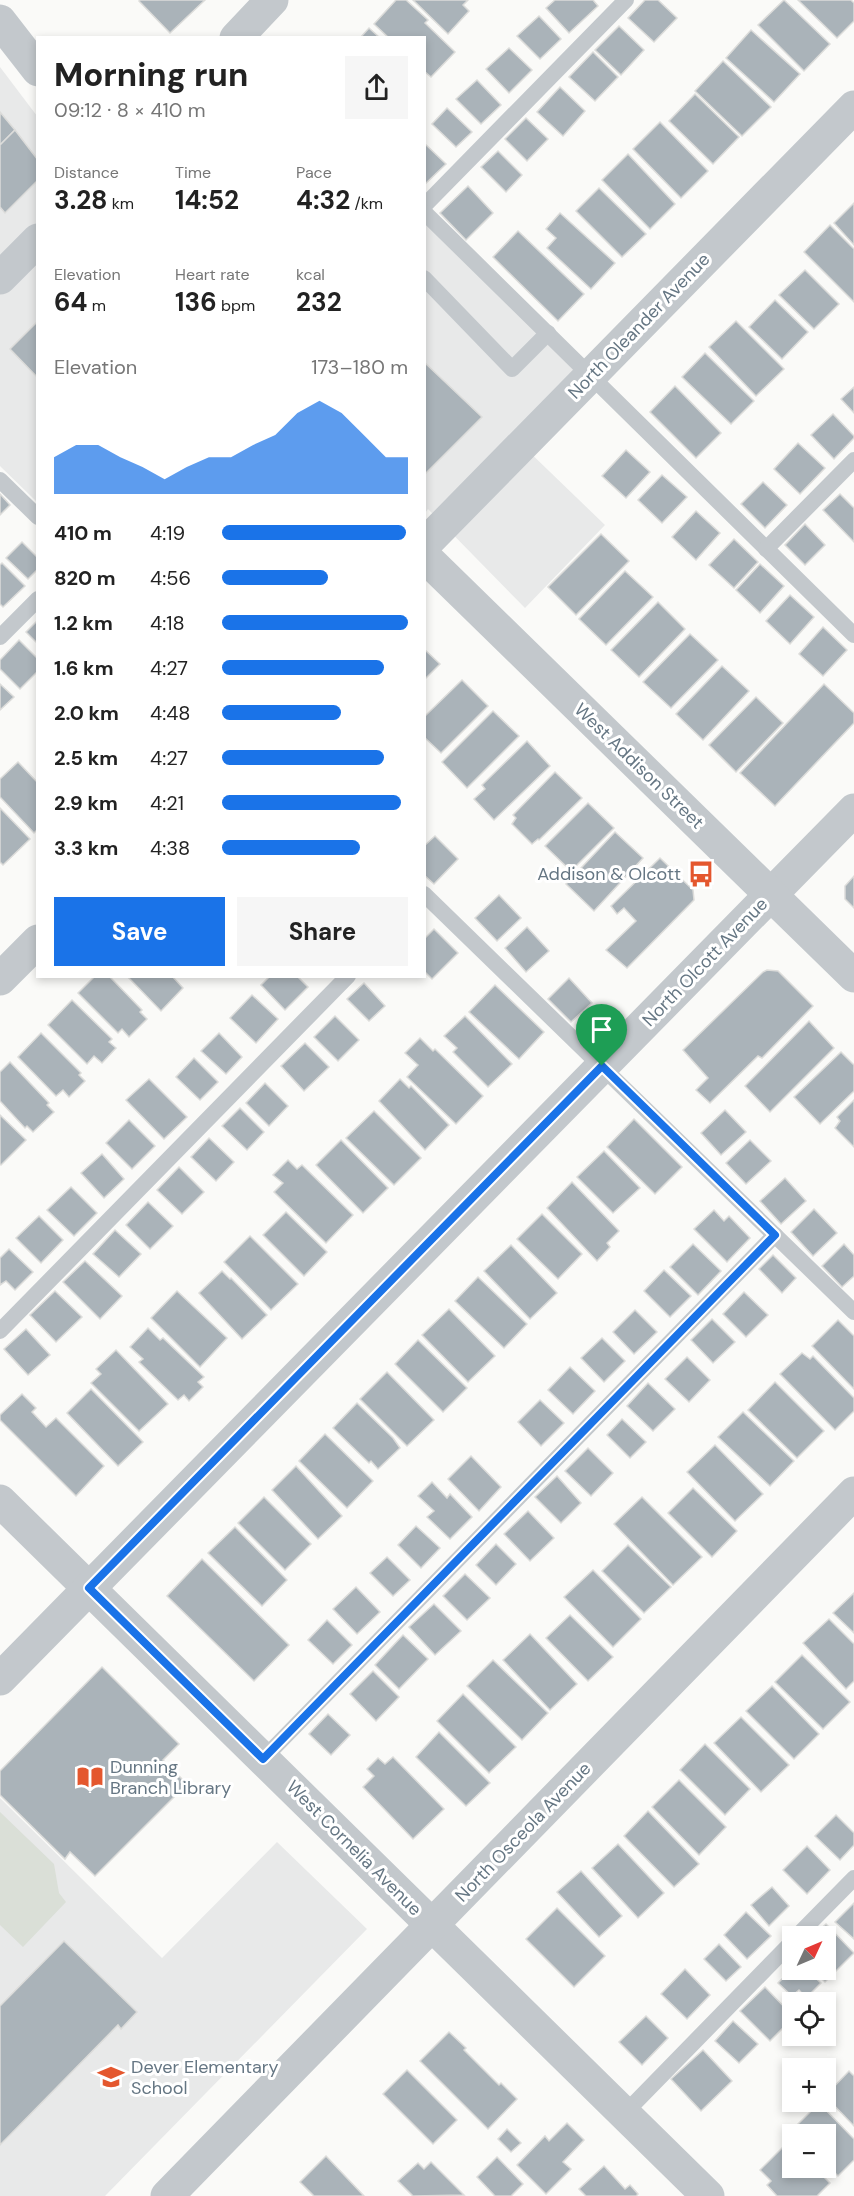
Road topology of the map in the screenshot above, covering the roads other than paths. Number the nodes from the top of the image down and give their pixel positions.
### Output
1 (272, 0) edge
2 (626, 0) edge
3 (0, 21) edge
4 (242, 35) edge
5 (36, 67) edge
6 (854, 107) edge
7 (426, 204) edge
8 (428, 223) edge
9 (36, 242) edge
10 (0, 278) edge
11 (426, 280) edge
12 (548, 333) junction
13 (590, 376) junction
14 (854, 460) edge
15 (0, 480) edge
16 (36, 515) edge
17 (426, 543) edge
18 (766, 549) junction
19 (426, 558) edge
20 (36, 601) edge
21 (854, 635) edge
22 (0, 637) edge
23 (854, 810) edge
24 (771, 895) junction
25 (426, 897) edge
26 (36, 942) edge
27 (854, 976) edge
28 (346, 978) edge
29 (0, 979) edge
30 (602, 1066) junction
31 (775, 1235) junction
32 (854, 1312) edge
33 (0, 1331) edge
34 (854, 1493) edge
35 (0, 1501) edge
36 (89, 1588) junction
37 (0, 1679) edge
38 (263, 1759) junction
39 (854, 1878) edge
40 (432, 1925) junction
41 (807, 1926) edge
42 (782, 1952) edge
43 (624, 2114) junction
44 (167, 2196) edge
45 (708, 2196) edge

1 - 4 street
2 - 7 lane
3 - 5 street
6 - 13 street, North Oleander Avenue
8 - 12 lane
9 - 10 street
11 - 12 lane
12 - 13 lane
13 - 17 street, North Oleander Avenue
13 - 18 lane
14 - 18 lane
15 - 16 lane
18 - 21 lane
19 - 24 street, West Addison Street
20 - 22 lane
23 - 24 street, North Olcott Avenue
24 - 27 street, West Addison Street
24 - 30 street, North Olcott Avenue
25 - 30 lane
26 - 29 street
28 - 33 lane
30 - 31 lane
30 - 36 street, North Olcott Avenue
31 - 32 lane
31 - 38 lane
34 - 40 street, North Osceola Avenue
35 - 36 street, West Cornelia Avenue
36 - 37 street, North Olcott Avenue
36 - 38 street, West Cornelia Avenue
38 - 40 street, West Cornelia Avenue
39 - 41 lane
40 - 43 street, West Cornelia Avenue
40 - 44 street, North Osceola Avenue
42 - 43 lane
43 - 45 street, West Cornelia Avenue

